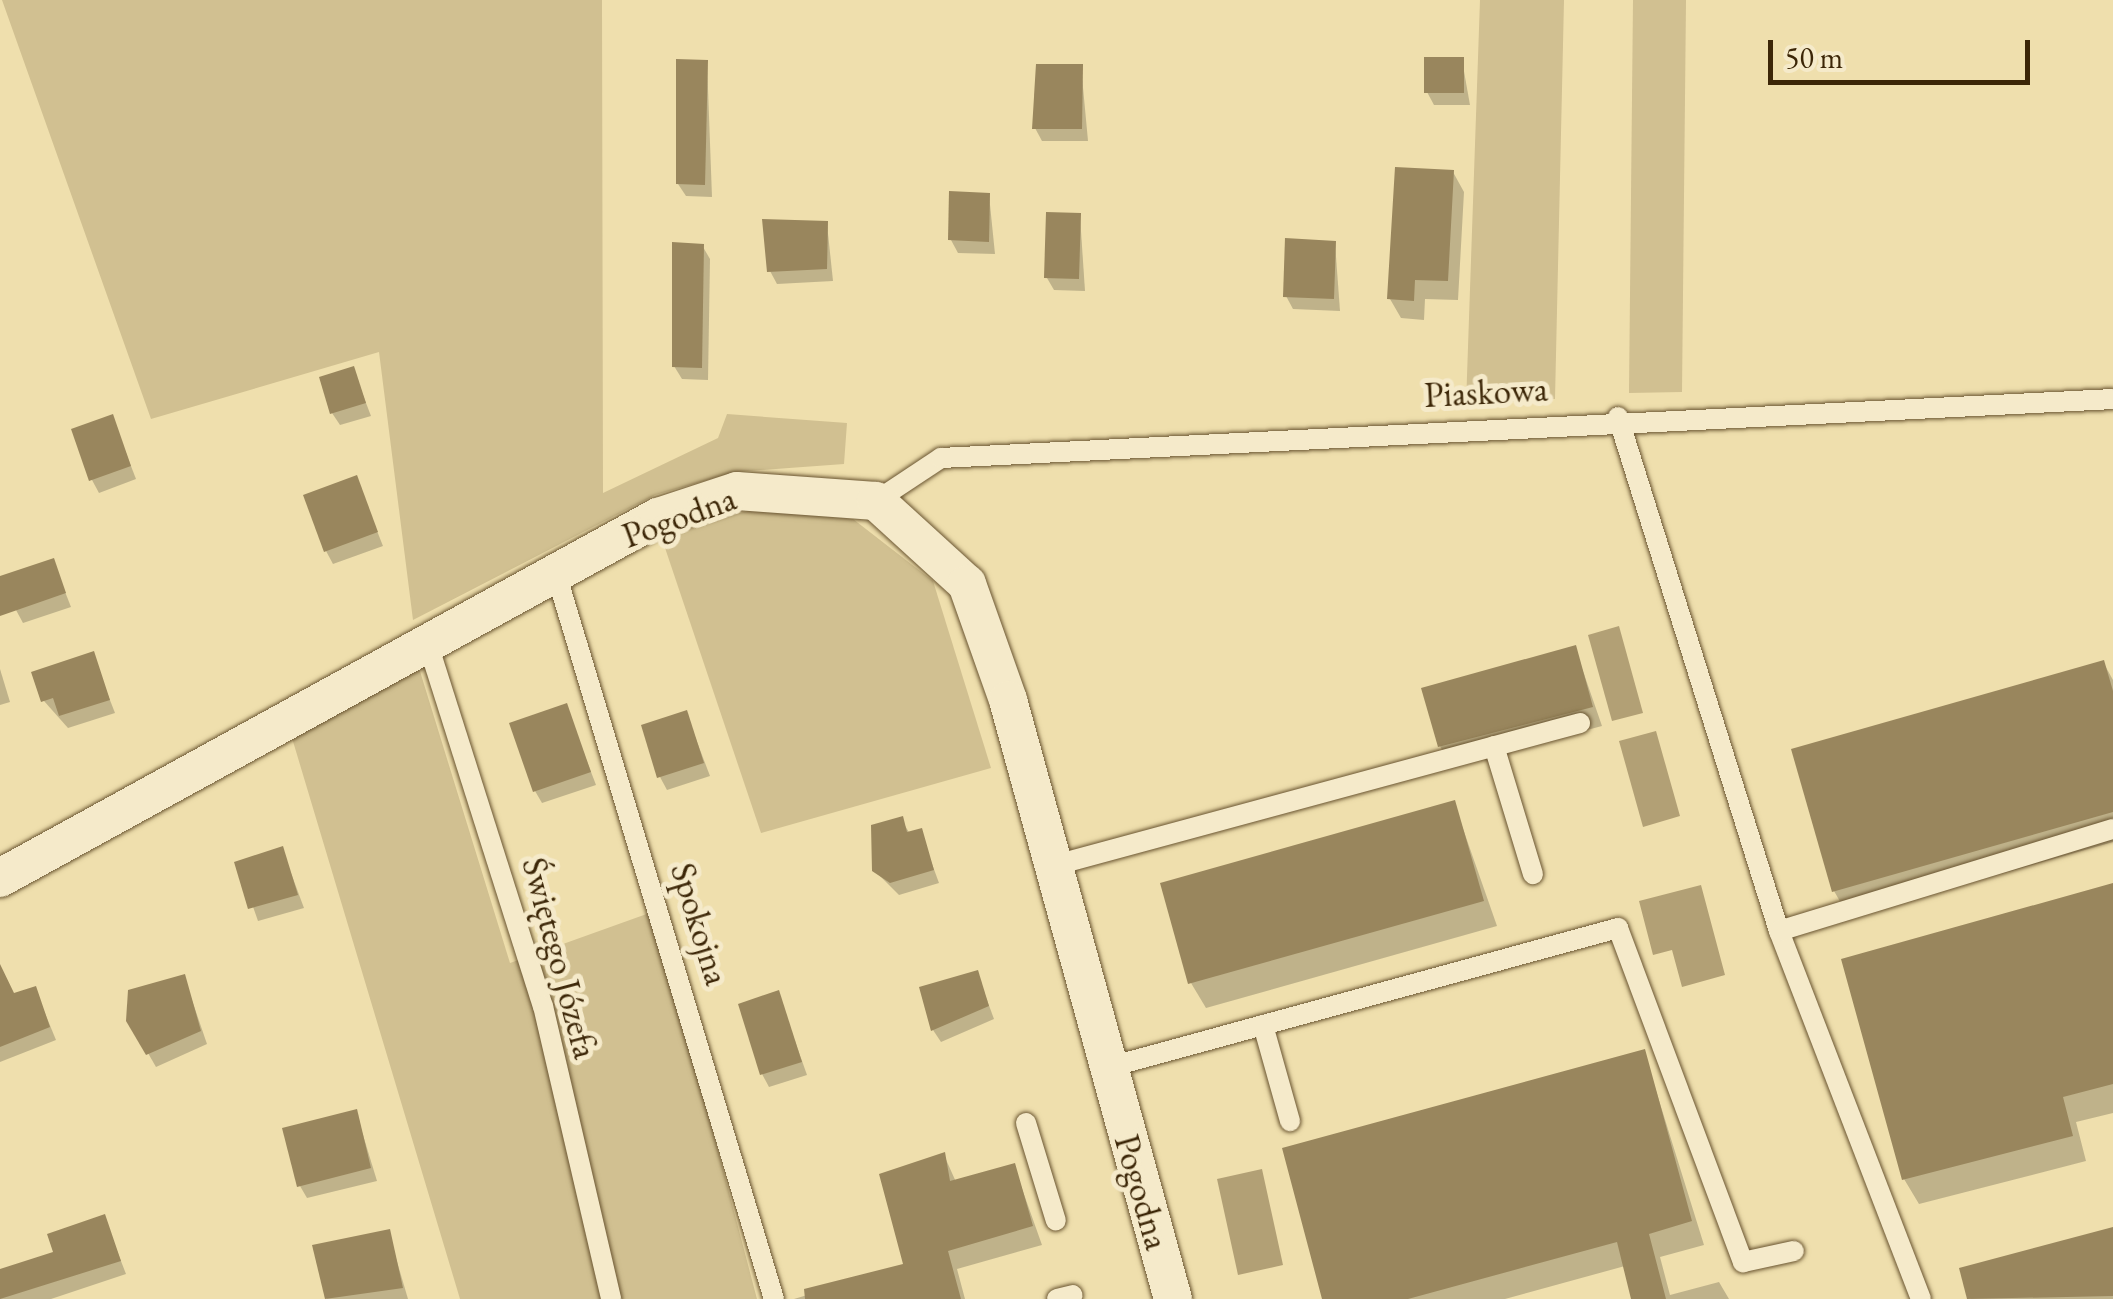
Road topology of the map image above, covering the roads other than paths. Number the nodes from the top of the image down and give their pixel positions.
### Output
1 (2113, 399) edge
2 (1618, 417) junction
3 (876, 500) junction
4 (555, 570) junction
5 (428, 640) junction
6 (1580, 723) dead end
7 (1494, 746) junction
8 (2113, 829) edge
9 (1052, 866) junction
10 (1534, 874) dead end
11 (0, 878) edge
12 (1778, 931) junction
13 (1263, 1025) junction
14 (1106, 1068) junction
15 (1290, 1121) dead end
16 (1026, 1122) dead end
17 (1056, 1221) dead end
18 (1794, 1250) dead end
19 (611, 1299) edge
20 (774, 1299) edge
21 (1173, 1299) edge
22 (1921, 1299) edge

1 - 2 lane, Piaskowa
2 - 3 lane, Piaskowa
2 - 12 lane
3 - 4 street, Pogodna
3 - 9 street, Pogodna
4 - 5 street, Pogodna
4 - 20 lane, Spokojna
5 - 11 street, Pogodna
5 - 19 lane, Świętego Józefa
6 - 7 lane
7 - 9 lane
7 - 10 lane
8 - 12 lane
9 - 14 street, Pogodna
12 - 22 lane
13 - 14 lane
13 - 15 lane
13 - 18 lane
14 - 21 street, Pogodna
16 - 17 lane

